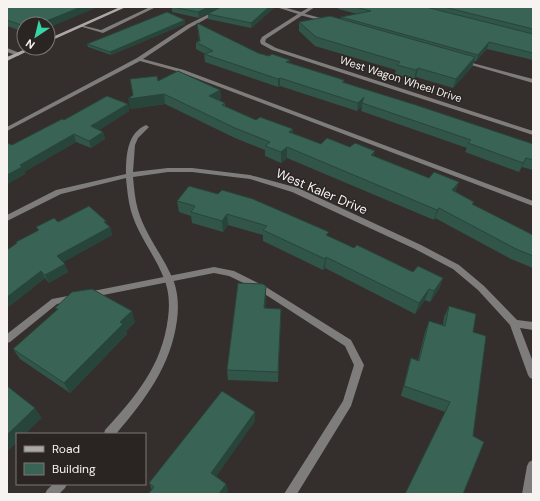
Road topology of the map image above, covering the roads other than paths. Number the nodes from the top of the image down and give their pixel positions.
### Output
1 (124, 7) edge
2 (154, 7) edge
3 (226, 7) edge
4 (278, 7) edge
5 (313, 7) edge
6 (302, 14) junction
7 (330, 22) edge
8 (81, 26) junction
9 (56, 37) edge
10 (139, 59) junction
11 (458, 59) edge
12 (533, 81) edge
13 (146, 127) dead end
14 (7, 129) edge
15 (533, 133) edge
16 (128, 175) junction
17 (533, 204) edge
18 (7, 218) edge
19 (169, 278) junction
20 (514, 323) junction
21 (533, 326) edge
22 (7, 339) edge
23 (533, 375) edge
24 (110, 433) edge
25 (533, 466) edge
26 (60, 485) edge
27 (51, 494) edge
28 (290, 494) edge
29 (528, 494) edge

1 - 8 main road
2 - 8 street
3 - 10 street
4 - 6 street
5 - 6 street
6 - 7 street
6 - 15 street, West Wagon Wheel Drive
8 - 9 main road
10 - 14 street
10 - 17 street
11 - 12 street
13 - 16 street
16 - 18 street, West Kaler Drive
16 - 19 street
16 - 20 street, West Kaler Drive
19 - 22 street
19 - 24 street
19 - 28 street
20 - 21 street
20 - 23 street
25 - 29 street
26 - 27 street

